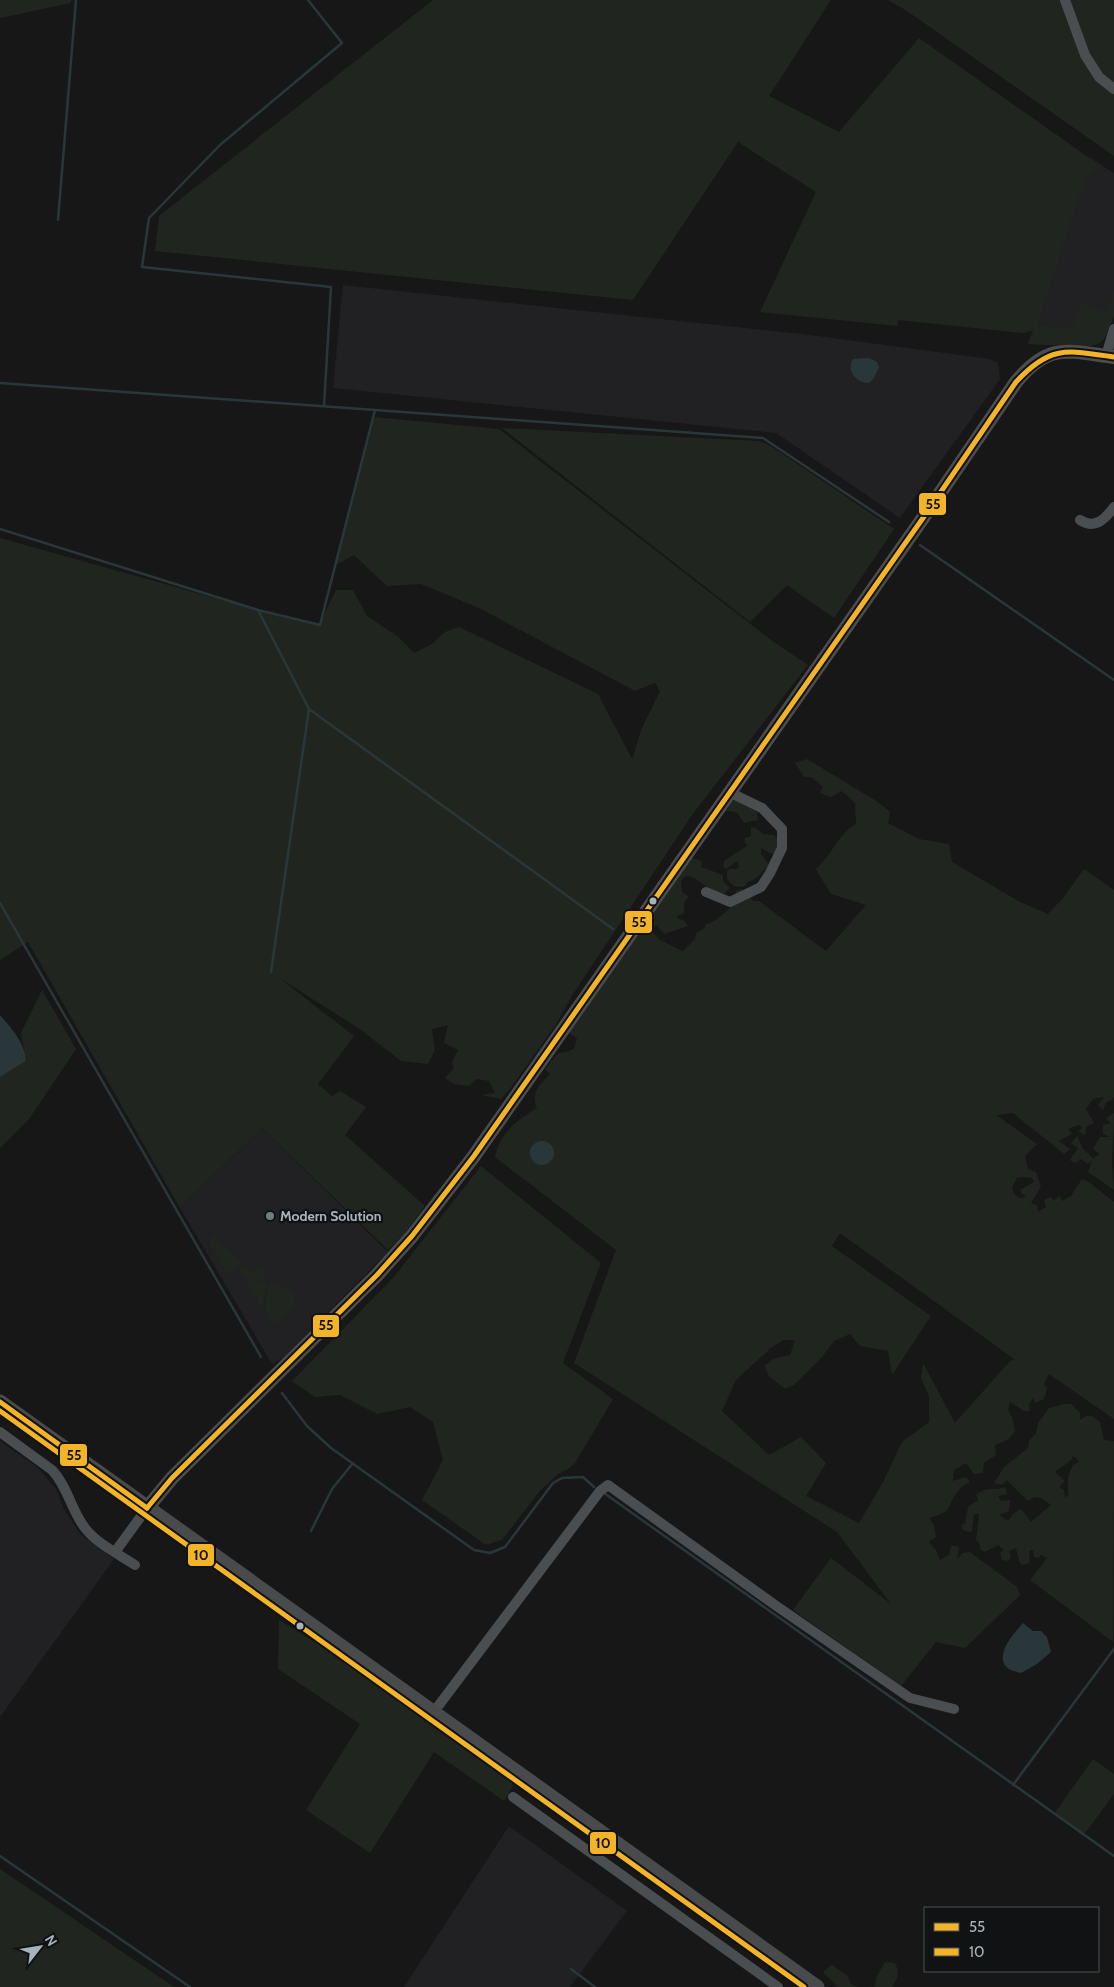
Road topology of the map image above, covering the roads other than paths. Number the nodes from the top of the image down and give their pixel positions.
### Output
1 (1065, 0) edge
2 (1114, 89) edge
3 (1114, 329) edge
4 (1110, 356) edge
5 (1114, 507) edge
6 (1080, 520) dead end
7 (729, 792) junction
8 (706, 892) dead end
9 (0, 1402) edge
10 (0, 1432) edge
11 (147, 1508) junction
12 (115, 1552) junction
13 (135, 1565) dead end
14 (954, 1709) dead end
15 (433, 1713) junction
16 (513, 1797) dead end
17 (778, 1987) edge
18 (816, 1987) edge

1 - 2 street
3 - 4 street
4 - 7 main road
5 - 6 street
7 - 8 street
7 - 11 main road
9 - 11 main road
10 - 12 street
11 - 12 street
11 - 15 main road
12 - 13 street
14 - 15 street
15 - 18 main road
16 - 17 street

